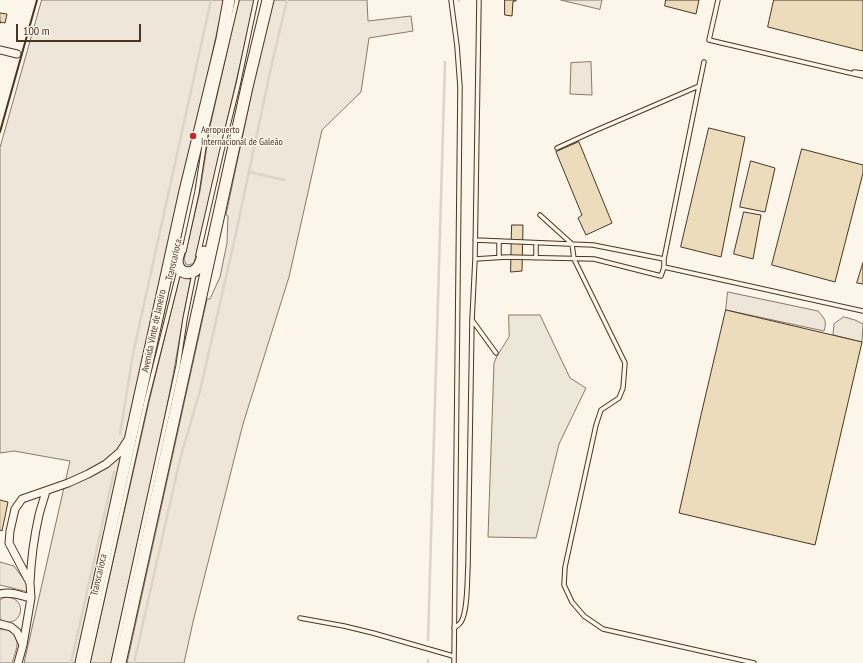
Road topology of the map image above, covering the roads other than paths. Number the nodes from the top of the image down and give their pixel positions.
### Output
1 (229, 0) edge
2 (237, 0) edge
3 (256, 0) edge
4 (261, 0) edge
5 (268, 0) edge
6 (451, 0) edge
7 (479, 0) edge
8 (718, 0) edge
9 (0, 50) edge
10 (17, 54) dead end
11 (704, 62) dead end
12 (846, 72) junction
13 (863, 73) edge
14 (863, 76) edge
15 (700, 86) junction
16 (247, 88) junction
17 (557, 148) dead end
18 (186, 191) junction
19 (223, 199) junction
20 (540, 215) dead end
21 (475, 240) junction
22 (499, 241) junction
23 (536, 243) junction
24 (572, 244) junction
25 (184, 253) dead end
26 (198, 256) dead end
27 (500, 258) junction
28 (536, 258) junction
29 (475, 259) junction
30 (574, 259) junction
31 (664, 259) junction
32 (181, 264) junction
33 (664, 267) junction
34 (195, 268) junction
35 (863, 311) edge
36 (472, 320) junction
37 (496, 353) dead end
38 (132, 432) junction
39 (46, 491) junction
40 (30, 583) junction
41 (2, 593) edge
42 (31, 598) junction
43 (300, 618) dead end
44 (1, 625) edge
45 (454, 628) junction
46 (23, 645) junction
47 (453, 656) junction
48 (18, 663) edge
49 (81, 663) edge
50 (88, 663) edge
51 (113, 663) edge
52 (120, 663) edge
53 (454, 663) edge
54 (754, 663) edge

1 - 18 street, Avenida Vinte de Janeiro
2 - 25 lane, Transcarioca
3 - 26 lane
4 - 16 street
5 - 16 street
6 - 45 lane
7 - 21 lane
8 - 12 lane
9 - 10 street
11 - 15 lane
12 - 13 lane
12 - 14 lane
15 - 17 lane
15 - 31 lane
16 - 19 street
18 - 32 street
18 - 38 street, Avenida Vinte de Janeiro
19 - 34 street
19 - 52 street
20 - 24 lane
21 - 22 lane
21 - 29 lane
22 - 23 lane
22 - 27 lane
23 - 24 lane
23 - 28 lane
24 - 30 lane
24 - 31 lane
27 - 28 lane
27 - 29 lane
28 - 30 lane
29 - 36 lane
30 - 33 lane
30 - 54 lane
31 - 33 lane
32 - 34 street
32 - 50 lane, Transcarioca
33 - 35 lane
34 - 51 lane
36 - 37 lane
36 - 45 lane
38 - 39 street
38 - 49 street, Avenida Vinte de Janeiro
39 - 40 street
39 - 40 street
40 - 42 street
41 - 42 street
42 - 46 street
43 - 47 lane
44 - 46 street
45 - 47 lane
46 - 48 street
47 - 53 lane

